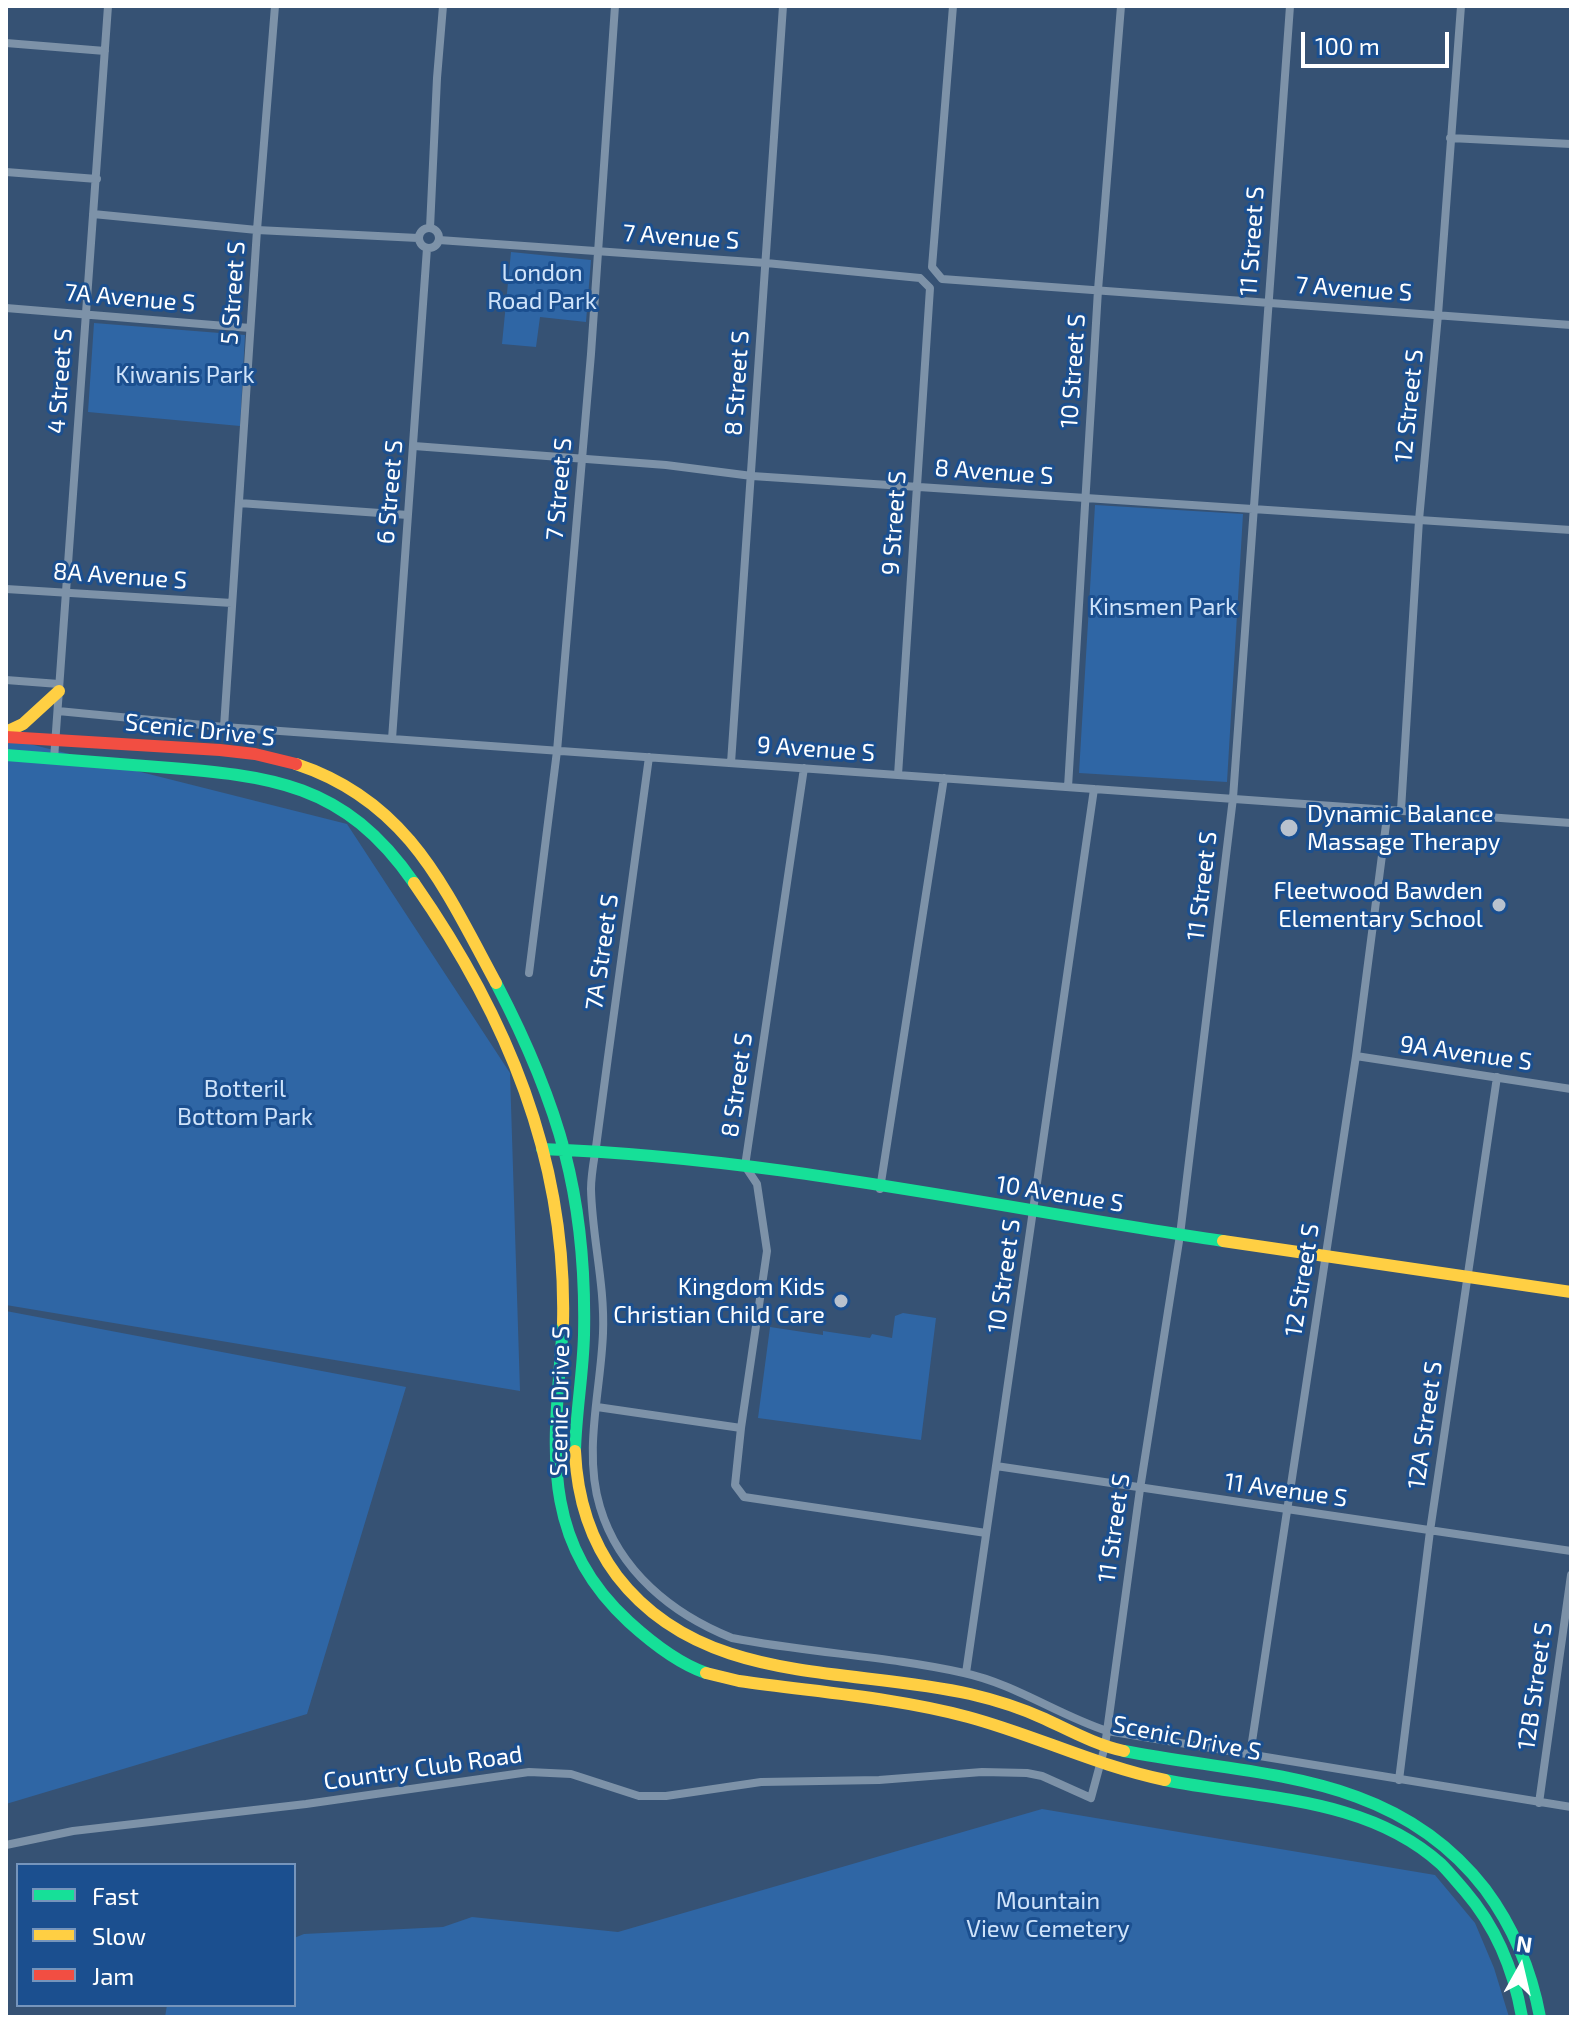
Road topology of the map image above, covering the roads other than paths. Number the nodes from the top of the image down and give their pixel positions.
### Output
1 (108, 6) edge
2 (275, 6) edge
3 (443, 6) edge
4 (615, 6) edge
5 (783, 6) edge
6 (953, 6) edge
7 (1121, 6) edge
8 (1290, 6) edge
9 (1461, 6) edge
10 (6, 43) edge
11 (105, 51) junction
12 (1450, 138) junction
13 (1571, 144) edge
14 (6, 172) edge
15 (97, 179) junction
16 (93, 214) junction
17 (430, 228) junction
18 (257, 230) junction
19 (418, 238) junction
20 (439, 240) junction
21 (427, 248) junction
22 (597, 251) junction
23 (766, 263) junction
24 (920, 278) joint
25 (1098, 290) junction
26 (1267, 303) junction
27 (6, 308) edge
28 (85, 314) junction
29 (1438, 315) junction
30 (1571, 325) edge
31 (250, 328) junction
32 (414, 446) junction
33 (581, 458) junction
34 (752, 476) junction
35 (917, 487) junction
36 (1085, 498) junction
37 (239, 503) junction
38 (1253, 509) junction
39 (408, 515) junction
40 (1419, 520) junction
41 (1571, 530) edge
42 (6, 589) edge
43 (67, 593) junction
44 (232, 603) junction
45 (6, 680) edge
46 (59, 688) junction
47 (58, 711) junction
48 (224, 727) junction
49 (6, 735) edge
50 (392, 739) junction
51 (57, 740) junction
52 (557, 751) junction
53 (6, 755) edge
54 (649, 757) junction
55 (54, 759) junction
56 (731, 763) junction
57 (804, 768) junction
58 (898, 775) junction
59 (944, 778) junction
60 (1068, 787) junction
61 (1094, 789) junction
62 (1233, 798) junction
63 (1388, 809) junction
64 (1401, 810) junction
65 (1571, 823) edge
66 (529, 973) dead end
67 (1356, 1056) junction
68 (1497, 1077) junction
69 (1571, 1089) edge
70 (542, 1149) junction
71 (566, 1150) junction
72 (596, 1151) junction
73 (745, 1166) junction
74 (880, 1189) junction
75 (1033, 1212) junction
76 (1180, 1235) junction
77 (1326, 1255) junction
78 (1466, 1277) junction
79 (1571, 1292) edge
80 (597, 1407) junction
81 (741, 1428) junction
82 (996, 1466) junction
83 (1140, 1489) junction
84 (1287, 1510) junction
85 (1430, 1531) junction
86 (986, 1533) junction
87 (1571, 1551) edge
88 (1571, 1575) edge
89 (966, 1673) junction
90 (1107, 1731) junction
91 (1105, 1746) junction
92 (1250, 1755) junction
93 (1099, 1765) junction
94 (1399, 1780) junction
95 (1539, 1803) junction
96 (1571, 1807) edge
97 (6, 1845) edge
98 (1522, 2017) edge
99 (1540, 2017) edge

1 - 11 street, 4 Street S
2 - 18 street, 5 Street S
3 - 17 street
4 - 22 street, 7 Street S
5 - 23 street, 8 Street S
6 - 25 street, 7 Avenue S
7 - 25 street, 10 Street S
8 - 26 street, 11 Street S
9 - 12 street, 12 Street S
10 - 11 street
11 - 15 street, 4 Street S
12 - 13 street
12 - 29 street, 12 Street S
14 - 15 street
15 - 16 street, 4 Street S
16 - 18 street
16 - 28 street, 4 Street S
17 - 19 street
17 - 20 street
18 - 19 street
18 - 31 street, 5 Street S
19 - 21 street
20 - 21 street
20 - 22 street, 7 Avenue S
21 - 32 street, 6 Street S
22 - 23 street, 7 Avenue S
22 - 33 street, 7 Street S
23 - 24 street, 7 Avenue S
23 - 34 street, 8 Street S
24 - 35 street, 9 Street S
25 - 26 street, 7 Avenue S
25 - 36 street, 10 Street S
26 - 29 street, 7 Avenue S
26 - 38 street, 11 Street S
27 - 28 street, 7A Avenue S
28 - 31 street, 7A Avenue S
28 - 43 street, 4 Street S
29 - 30 street, 7 Avenue S
29 - 40 street, 12 Street S
31 - 37 street, 5 Street S
32 - 33 street, 8 Avenue S
32 - 39 street, 6 Street S
33 - 34 street, 8 Avenue S
33 - 52 street, 7 Street S
34 - 35 street, 8 Avenue S
34 - 56 street, 8 Street S
35 - 36 street, 8 Avenue S
35 - 58 street, 9 Street S
36 - 38 street, 8 Avenue S
36 - 60 street, 10 Street S
37 - 39 street
37 - 44 street, 5 Street S
38 - 40 street, 8 Avenue S
38 - 62 street, 11 Street S
39 - 50 street, 6 Street S
40 - 41 street, 8 Avenue S
40 - 64 street, 12 Street S
42 - 43 street, 8A Avenue S
43 - 44 street, 8A Avenue S
43 - 46 street, 4 Street S
44 - 48 street, 5 Street S
45 - 46 street
46 - 47 street, 4 Street S
46 - 49 main road
47 - 48 street, 9 Avenue S
47 - 51 street, 4 Street S
48 - 50 street, 9 Avenue S
49 - 51 main road, Scenic Drive S
50 - 52 street, 9 Avenue S
51 - 55 street, 4 Street S
51 - 71 main road, Scenic Drive S
52 - 54 street, 9 Avenue S
52 - 66 street, 7 Street S
53 - 55 main road, Scenic Drive S
54 - 56 street, 9 Avenue S
54 - 72 street, 7A Street S
55 - 70 main road, Scenic Drive S
56 - 57 street, 9 Avenue S
57 - 58 street, 9 Avenue S
57 - 73 street, 8 Street S
58 - 59 street, 9 Avenue S
59 - 60 street, 9 Avenue S
59 - 74 street
60 - 61 street, 9 Avenue S
61 - 62 street, 9 Avenue S
61 - 75 street, 10 Street S
62 - 63 street, 9 Avenue S
62 - 76 street, 11 Street S
63 - 64 street, 9 Avenue S
63 - 67 street, 12 Street S
64 - 65 street, 9 Avenue S
67 - 68 street, 9A Avenue S
67 - 77 street, 12 Street S
68 - 69 street, 9A Avenue S
68 - 78 street, 12A Street S
70 - 71 main road, 10 Avenue S
70 - 93 main road, Scenic Drive S
71 - 72 main road, 10 Avenue S
71 - 91 main road, Scenic Drive S
72 - 73 main road, 10 Avenue S
72 - 80 street, Scenic Drive S
73 - 74 main road, 10 Avenue S
73 - 81 street, 8 Street S
74 - 75 main road, 10 Avenue S
75 - 76 main road, 10 Avenue S
75 - 82 street, 10 Street S
76 - 77 main road, 10 Avenue S
76 - 83 street, 11 Street S
77 - 78 main road, 10 Avenue S
77 - 84 street, 12 Street S
78 - 79 main road, 10 Avenue S
78 - 85 street, 12A Street S
80 - 81 street
80 - 89 street, Scenic Drive S
81 - 86 street, 8 Street S
82 - 83 street, 11 Avenue S
82 - 86 street, 10 Street S
83 - 84 street, 11 Avenue S
83 - 90 street, 11 Street S
84 - 85 street, 11 Avenue S
84 - 92 street, 12 Street S
85 - 87 street, 11 Avenue S
85 - 94 street, 12A Street S
86 - 89 street, 10 Street S
88 - 95 street, 12B Street S
89 - 90 street, Scenic Drive S
90 - 91 street, 11 Street S
90 - 92 street, Scenic Drive S
91 - 93 street, 11 Street S
91 - 99 main road, Scenic Drive S
92 - 94 street, Scenic Drive S
93 - 97 street, Country Club Road
93 - 98 main road, Scenic Drive S
94 - 95 street, Scenic Drive S
95 - 96 street, Scenic Drive S

